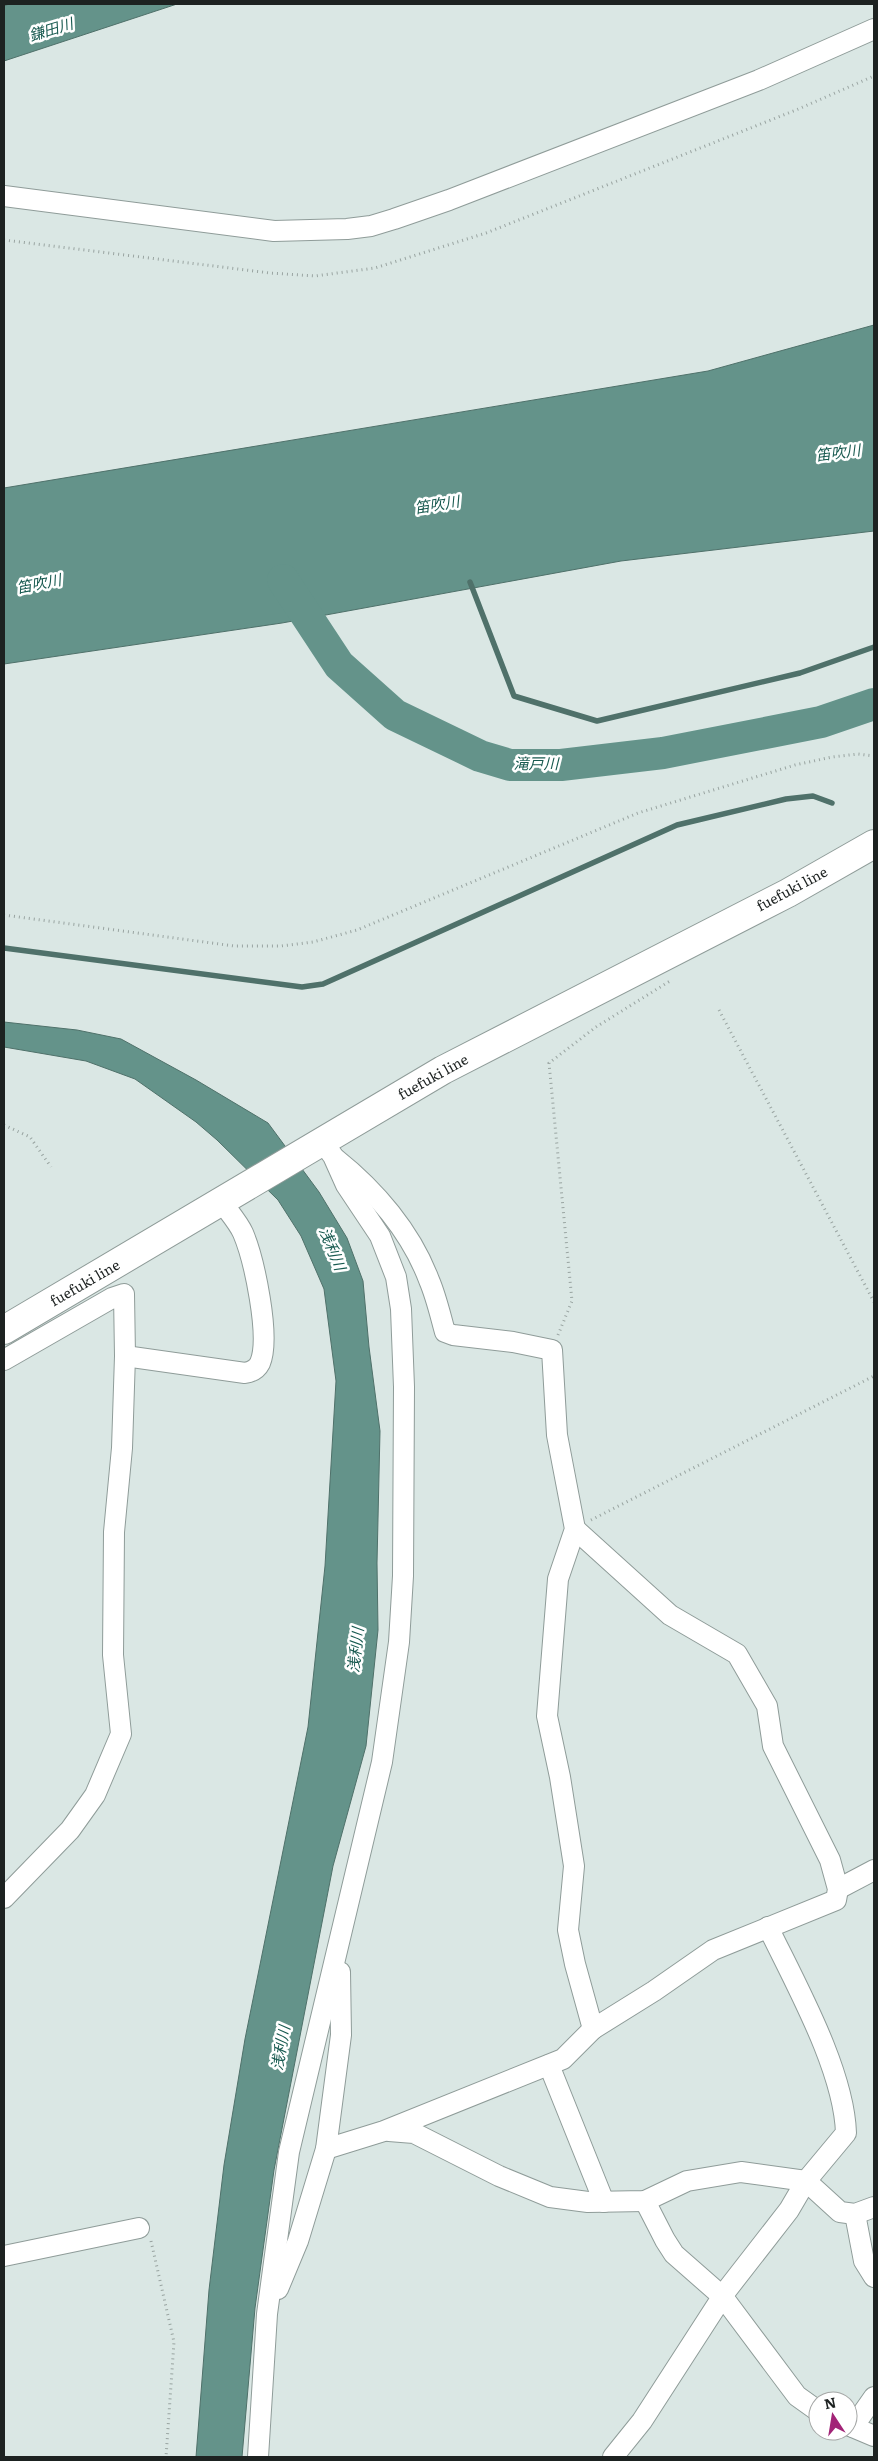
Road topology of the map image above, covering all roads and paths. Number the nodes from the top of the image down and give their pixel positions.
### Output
1 (874, 29) edge
2 (4, 196) edge
3 (874, 756) edge
4 (874, 844) edge
5 (4, 915) edge
6 (671, 980) dead end
7 (719, 1010) dead end
8 (4, 1125) edge
9 (321, 1148) junction
10 (50, 1167) dead end
11 (230, 1196) junction
12 (874, 1302) edge
13 (4, 1330) edge
14 (552, 1350) junction
15 (125, 1356) junction
16 (4, 1360) edge
17 (874, 1376) edge
18 (575, 1529) junction
19 (874, 1870) edge
20 (838, 1889) junction
21 (4, 1898) edge
22 (768, 1927) junction
23 (340, 1941) junction
24 (592, 2029) junction
25 (549, 2065) junction
26 (384, 2131) junction
27 (326, 2149) junction
28 (806, 2181) junction
29 (604, 2202) junction
30 (645, 2202) junction
31 (874, 2207) edge
32 (855, 2214) junction
33 (139, 2228) joint
34 (4, 2256) edge
35 (874, 2277) edge
36 (723, 2297) junction
37 (267, 2314) junction
38 (874, 2397) edge
39 (808, 2404) edge
40 (858, 2416) edge
41 (858, 2429) edge
42 (874, 2436) edge
43 (166, 2457) edge
44 (258, 2457) edge
45 (613, 2457) edge

1 - 2 street
3 - 5 path
4 - 9 highway, fuefuki line
6 - 14 path
7 - 12 path
8 - 10 path
9 - 11 highway, fuefuki line
9 - 14 street
9 - 23 street
11 - 13 highway, fuefuki line
11 - 15 street
14 - 18 street
15 - 16 street
15 - 21 street
17 - 18 path
18 - 20 street
18 - 24 street
19 - 20 street
20 - 22 street
22 - 24 street
22 - 28 street
23 - 27 street
23 - 37 street
24 - 25 street
25 - 26 street
25 - 29 street
26 - 27 street
26 - 29 street
27 - 37 street
28 - 30 street
28 - 32 street
28 - 36 street
29 - 30 street
30 - 36 street
31 - 32 street
32 - 35 street
33 - 34 street
33 - 43 path
36 - 39 street
36 - 45 street
37 - 44 street
38 - 40 street
41 - 42 street

